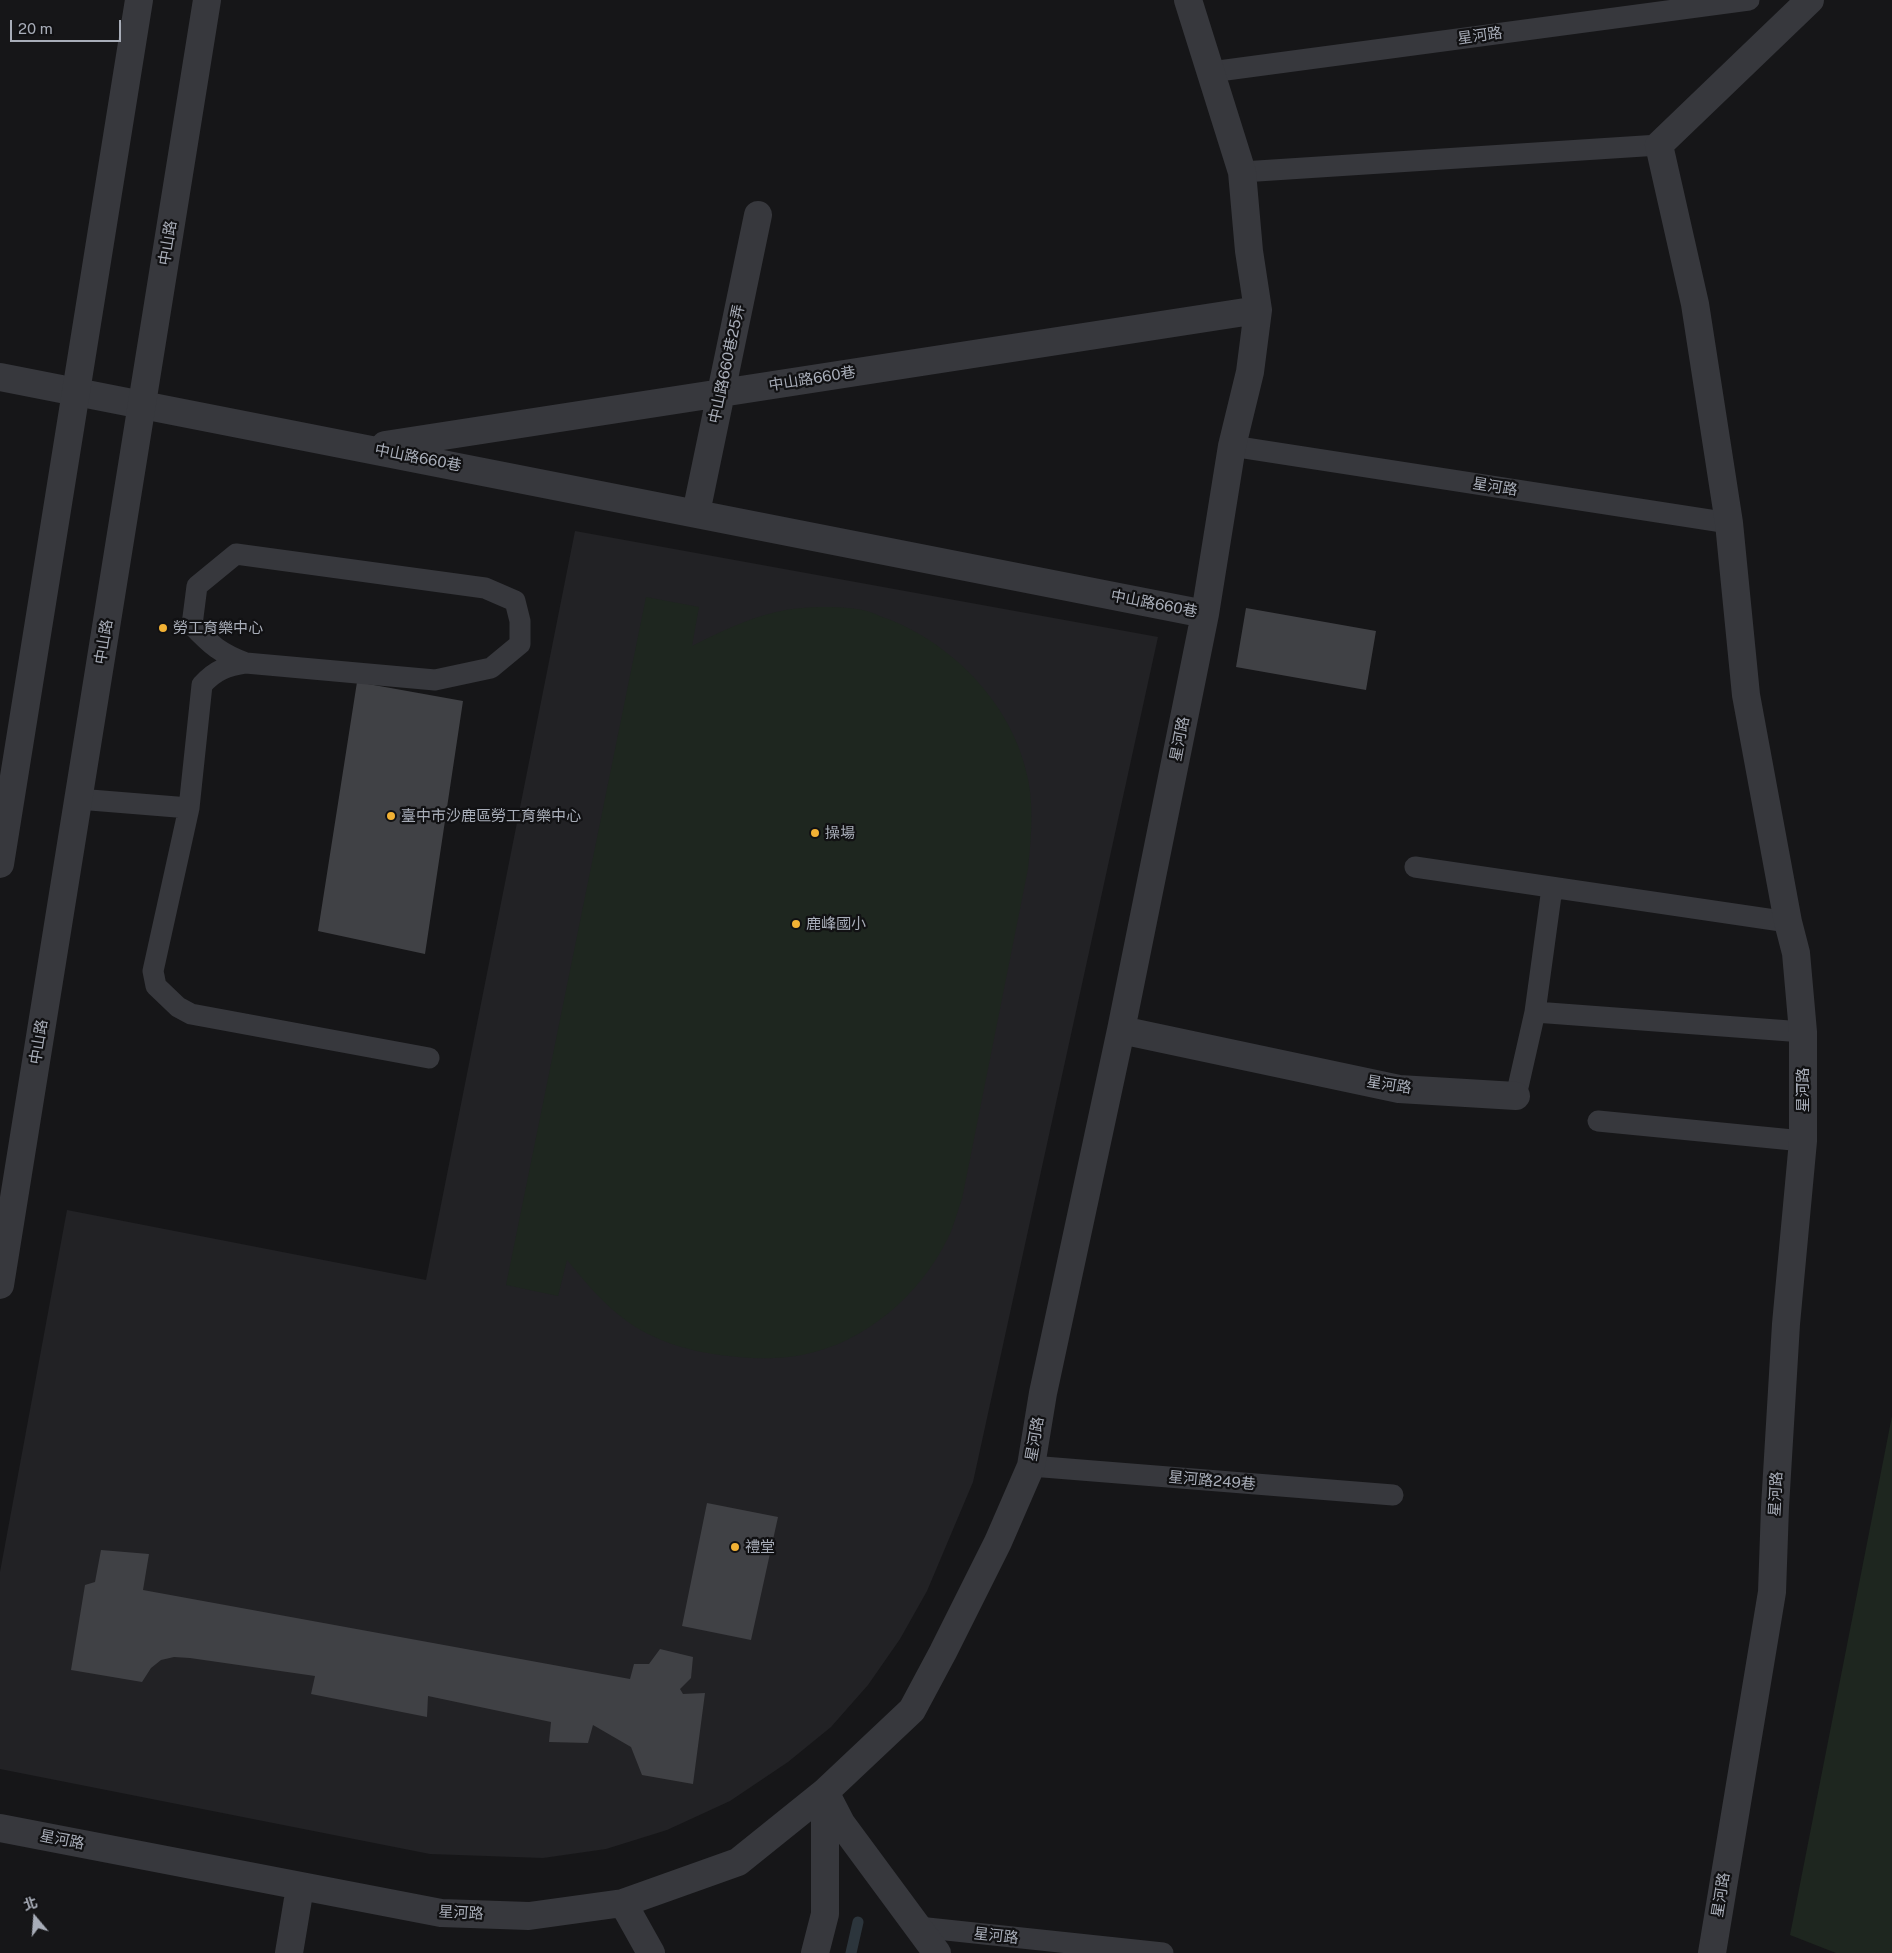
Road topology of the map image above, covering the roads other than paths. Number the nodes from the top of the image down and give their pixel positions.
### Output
1 (139, 0) edge
2 (208, 0) edge
3 (1188, 0) edge
4 (1749, 0) edge
5 (1810, 0) edge
6 (1211, 72) junction
7 (1659, 145) junction
8 (1242, 172) junction
9 (758, 215) dead end
10 (1258, 310) junction
11 (0, 376) edge
12 (76, 391) junction
13 (721, 393) junction
14 (142, 404) junction
15 (1232, 446) junction
16 (366, 448) junction
17 (696, 513) junction
18 (1729, 523) junction
19 (1205, 614) junction
20 (246, 662) junction
21 (78, 799) junction
22 (189, 808) junction
23 (0, 864) edge
24 (1415, 867) dead end
25 (1552, 888) junction
26 (1788, 922) junction
27 (1535, 1012) junction
28 (1121, 1030) junction
29 (1803, 1032) junction
30 (429, 1058) dead end
31 (1516, 1096) joint
32 (1598, 1121) dead end
33 (1803, 1141) junction
34 (0, 1285) edge
35 (1031, 1466) junction
36 (1393, 1495) dead end
37 (825, 1792) junction
38 (0, 1828) edge
39 (300, 1887) junction
40 (623, 1903) junction
41 (918, 1928) junction
42 (289, 1953) edge
43 (651, 1953) edge
44 (815, 1953) edge
45 (937, 1953) edge
46 (1163, 1953) edge
47 (1712, 1953) edge

1 - 12 street
2 - 14 street, 中山路
3 - 6 street, 星河路
4 - 6 lane, 星河路
5 - 7 street
6 - 8 street, 星河路
7 - 8 lane
7 - 18 street, 星河路
8 - 10 street, 星河路
9 - 13 street, 中山路660巷25弄
10 - 13 street, 中山路660巷
10 - 15 street, 星河路
11 - 12 street, 中山路660巷
12 - 14 street, 中山路660巷
12 - 23 street
13 - 16 street, 中山路660巷
13 - 17 street, 中山路660巷25弄
14 - 16 street, 中山路660巷
14 - 21 street, 中山路
15 - 18 lane, 星河路
15 - 19 street, 星河路
16 - 17 street, 中山路660巷
17 - 19 street, 中山路660巷
18 - 26 street, 星河路
19 - 28 street, 星河路
20 - 20 lane
20 - 22 lane
21 - 22 lane
21 - 34 street, 中山路
22 - 30 lane
24 - 25 lane
25 - 26 lane
25 - 27 lane, 星河路
26 - 29 street, 星河路
27 - 29 lane
27 - 31 lane, 星河路
28 - 31 street, 星河路
28 - 35 street, 星河路
29 - 33 street, 星河路
32 - 33 lane
33 - 47 street, 星河路
35 - 36 lane, 星河路249巷
35 - 37 street, 星河路
37 - 40 street, 星河路
37 - 41 street
37 - 44 street
38 - 39 street, 星河路
39 - 40 street, 星河路
39 - 42 street
40 - 43 street
41 - 45 street
41 - 46 lane, 星河路

